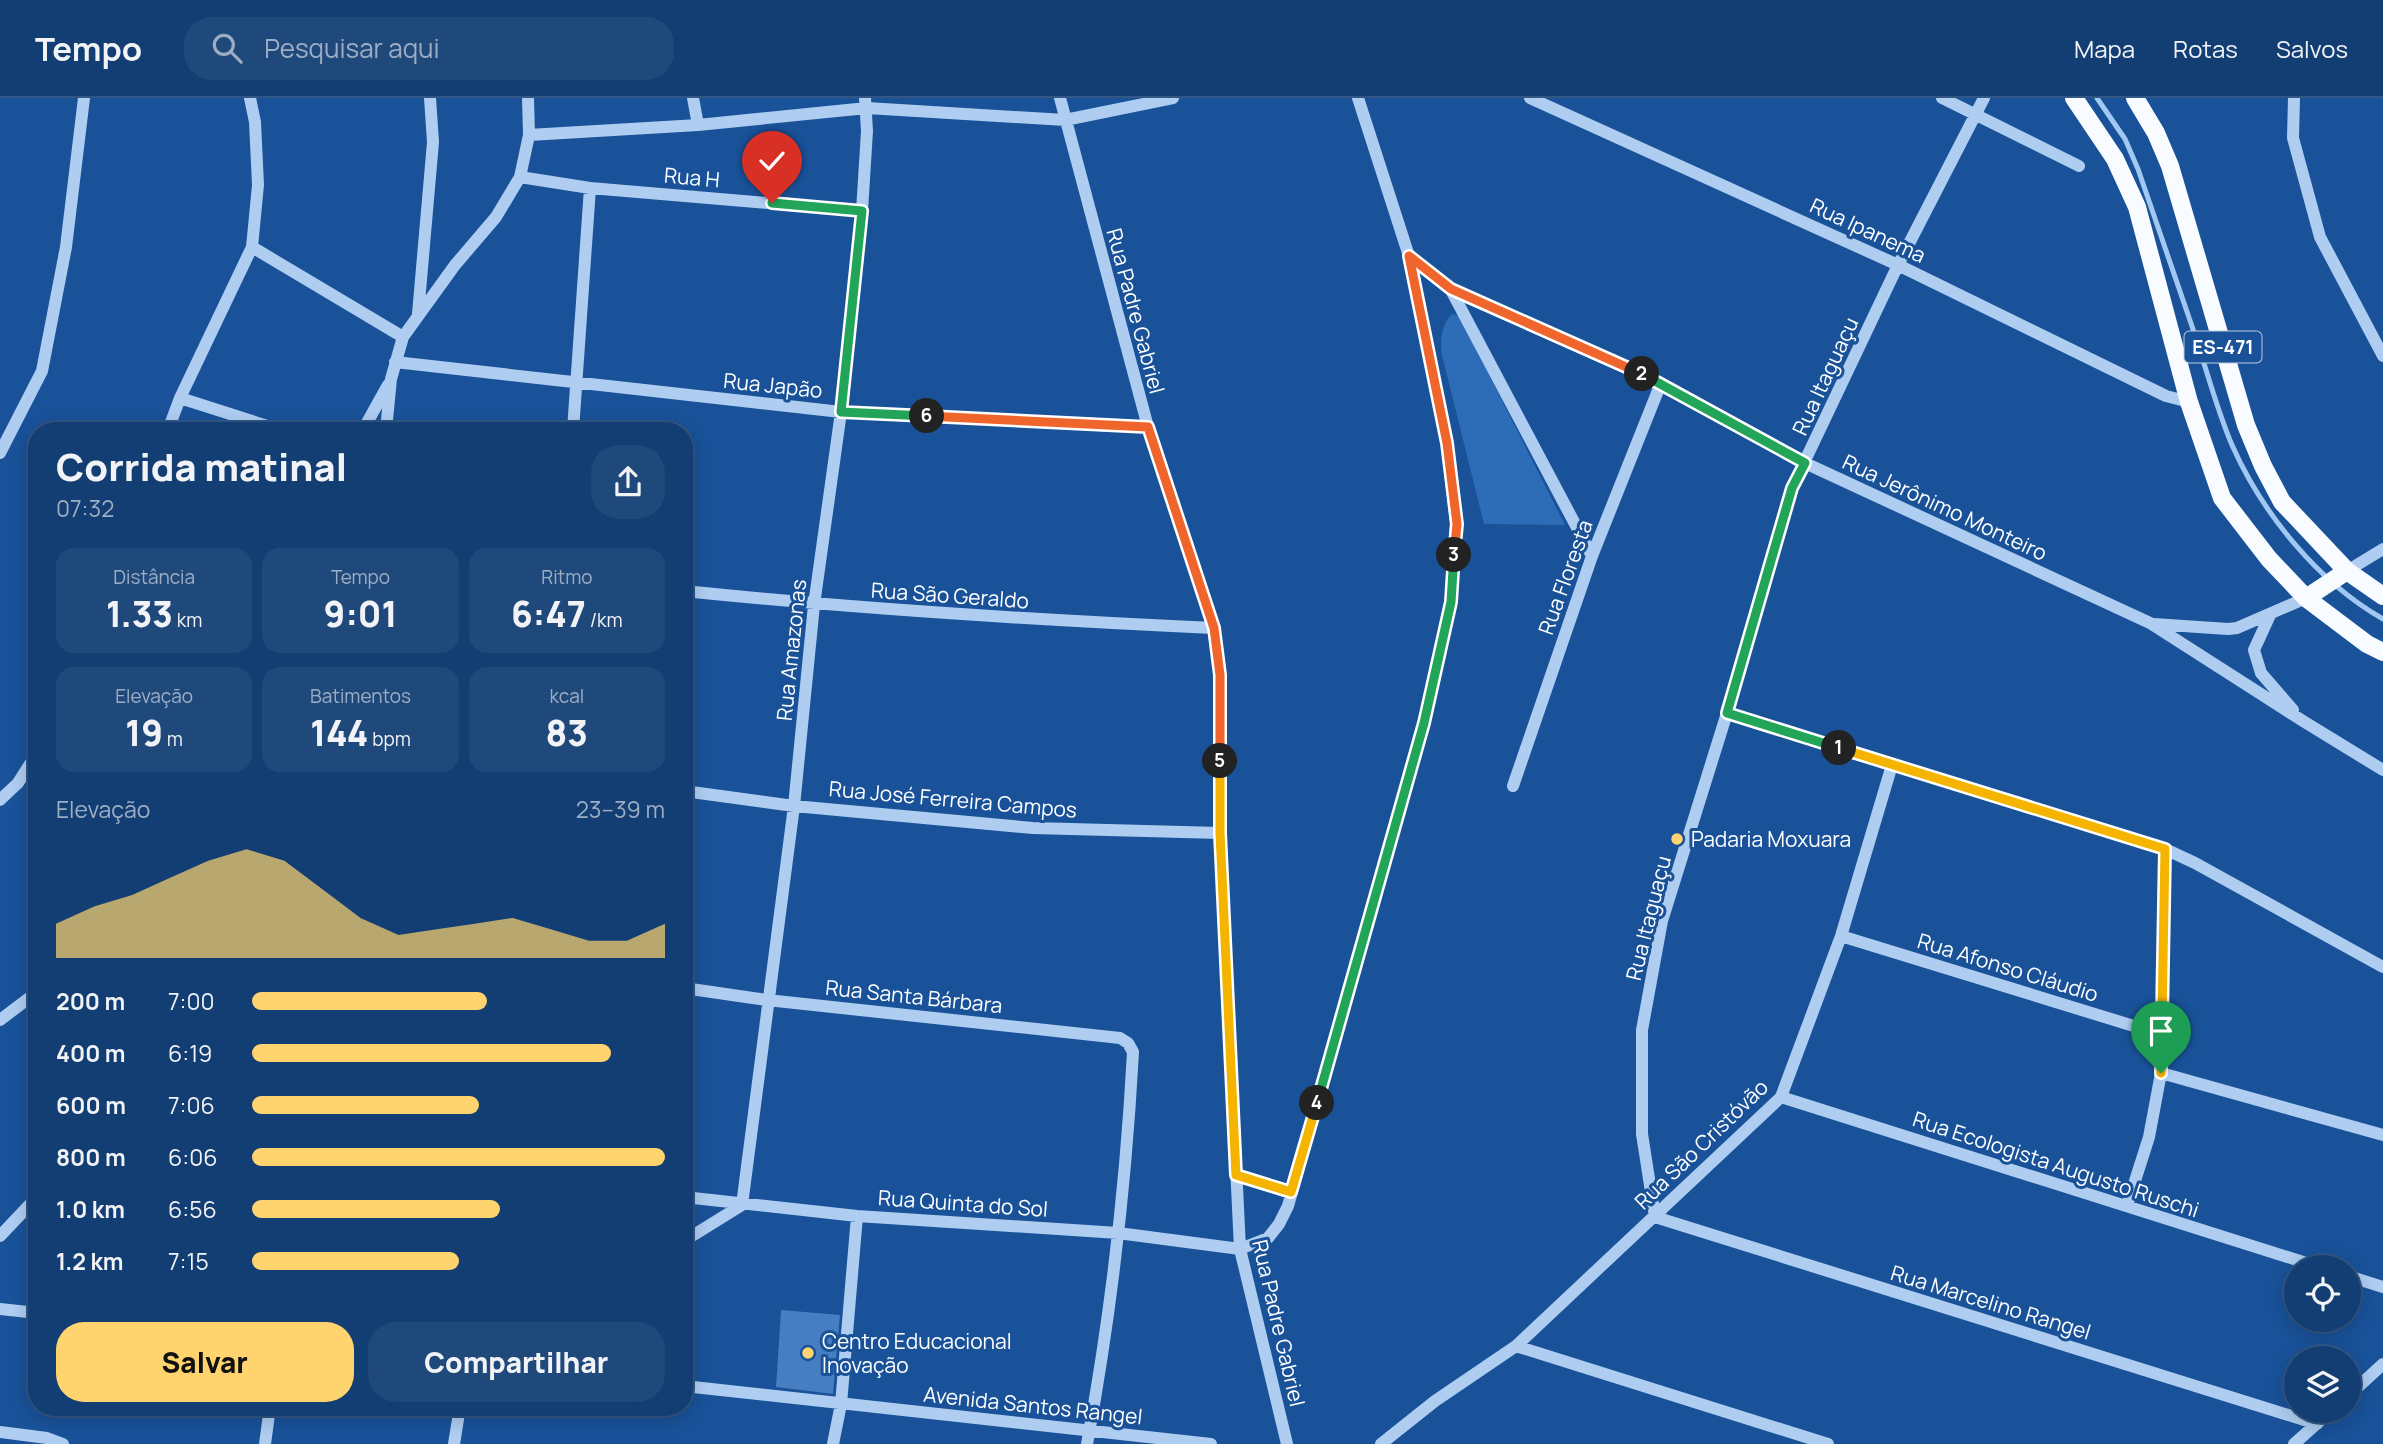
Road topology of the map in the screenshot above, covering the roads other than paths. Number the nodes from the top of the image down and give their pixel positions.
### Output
1 (84, 98) edge
2 (250, 98) edge
3 (430, 98) edge
4 (528, 98) edge
5 (693, 98) edge
6 (1060, 98) edge
7 (1173, 98) edge
8 (1358, 98) edge
9 (1530, 98) edge
10 (1942, 98) edge
11 (1984, 98) edge
12 (2074, 98) edge
13 (2135, 98) edge
14 (2294, 98) edge
15 (866, 103) edge
16 (1976, 114) junction
17 (1065, 120) junction
18 (698, 125) junction
19 (529, 135) junction
20 (2079, 166) dead end
21 (520, 177) junction
22 (590, 188) junction
23 (862, 211) junction
24 (252, 247) junction
25 (1409, 256) junction
26 (1898, 265) junction
27 (1451, 289) junction
28 (418, 315) junction
29 (404, 337) junction
30 (2379, 341) edge
31 (2383, 356) edge
32 (395, 362) junction
33 (391, 379) junction
34 (577, 383) junction
35 (1661, 383) junction
36 (180, 398) junction
37 (2189, 402) junction
38 (841, 412) junction
39 (170, 422) edge
40 (255, 422) edge
41 (367, 422) edge
42 (387, 422) edge
43 (574, 422) edge
44 (1148, 427) junction
45 (0, 453) edge
46 (1805, 463) junction
47 (2383, 549) edge
48 (1592, 556) junction
49 (2342, 575) junction
50 (693, 592) edge
51 (2312, 595) junction
52 (2383, 596) edge
53 (814, 605) junction
54 (2270, 615) junction
55 (2150, 623) junction
56 (1214, 628) junction
57 (2383, 652) edge
58 (1727, 713) junction
59 (2303, 721) junction
60 (1892, 765) junction
61 (28, 767) edge
62 (2383, 770) edge
63 (1513, 786) dead end
64 (693, 792) edge
65 (0, 800) edge
66 (794, 806) junction
67 (1220, 833) junction
68 (2165, 849) junction
69 (1841, 936) junction
70 (2383, 967) edge
71 (693, 989) edge
72 (28, 999) edge
73 (767, 1000) junction
74 (0, 1020) edge
75 (2163, 1035) junction
76 (2161, 1073) junction
77 (1781, 1097) junction
78 (2383, 1135) edge
79 (1236, 1175) junction
80 (1291, 1192) junction
81 (693, 1198) edge
82 (742, 1205) junction
83 (28, 1206) edge
84 (2127, 1206) junction
85 (856, 1216) junction
86 (1655, 1217) junction
87 (1118, 1233) junction
88 (693, 1235) edge
89 (0, 1236) edge
90 (1240, 1248) junction
91 (2284, 1256) edge
92 (2361, 1280) edge
93 (2383, 1287) edge
94 (0, 1309) edge
95 (28, 1312) edge
96 (1516, 1346) junction
97 (2383, 1364) edge
98 (2361, 1384) edge
99 (693, 1386) edge
100 (841, 1404) junction
101 (269, 1416) edge
102 (459, 1416) edge
103 (2317, 1424) joint
104 (1090, 1429) junction
105 (0, 1432) edge
106 (62, 1444) edge
107 (265, 1444) edge
108 (454, 1444) edge
109 (833, 1444) edge
110 (1087, 1444) edge
111 (1210, 1444) edge
112 (1287, 1444) edge
113 (1381, 1444) edge
114 (1828, 1444) edge
115 (2294, 1444) edge

1 - 45 street
2 - 24 street
3 - 28 street
4 - 19 street
5 - 18 street
6 - 17 street, Rua Padre Gabriel
7 - 17 street
8 - 25 street
9 - 26 street, Rua Ipanema
10 - 16 street
11 - 16 street, Rua Itaguaçu
12 - 37 main road, ES-471
13 - 49 main road, ES-471
14 - 30 street
15 - 17 street
15 - 18 street
15 - 23 street, Rua Amazonas
16 - 20 street
16 - 26 street, Rua Itaguaçu
17 - 44 street, Rua Padre Gabriel
18 - 19 street
19 - 21 street
21 - 22 street, Rua H
21 - 28 street
22 - 23 street, Rua H
22 - 34 street
23 - 38 street, Rua Amazonas
24 - 29 street
24 - 36 street
25 - 27 street, Rua Jerônimo Monteiro
25 - 80 street
26 - 37 street, Rua Ipanema
26 - 46 street, Rua Itaguaçu
27 - 35 street, Rua Jerônimo Monteiro
27 - 48 street
28 - 29 street
29 - 32 street
30 - 31 street
32 - 33 street
32 - 34 street, Rua Japão
33 - 41 street
33 - 42 street
34 - 38 street, Rua Japão
34 - 43 street
35 - 46 street, Rua Jerônimo Monteiro
35 - 48 street, Rua Floresta
36 - 39 street
36 - 40 street
37 - 51 main road, ES-471
38 - 44 street, Rua Japão
38 - 53 street, Rua Amazonas
44 - 56 street, Rua Padre Gabriel
46 - 55 street, Rua Jerônimo Monteiro
46 - 58 street, Rua Itaguaçu
47 - 49 street
48 - 63 street, Rua Floresta
49 - 51 main road
49 - 52 main road, ES-471
50 - 53 street, Rua São Geraldo
51 - 54 street
51 - 57 main road, ES-471
53 - 56 street, Rua São Geraldo
53 - 66 street, Rua Amazonas
54 - 55 street
54 - 59 street
55 - 59 street, Rua Jerônimo Monteiro
56 - 67 street, Rua Padre Gabriel
58 - 60 street
58 - 86 street, Rua Itaguaçu
59 - 62 street, Rua Jerônimo Monteiro
60 - 68 street
60 - 69 street, Rua São Cristóvão
61 - 65 street
64 - 66 street, Rua José Ferreira Campos
66 - 67 street, Rua José Ferreira Campos
66 - 73 street, Rua Amazonas
67 - 79 street, Rua Padre Gabriel
68 - 70 street
68 - 75 street
69 - 75 street, Rua Afonso Cláudio
69 - 77 street, Rua São Cristóvão
71 - 73 street, Rua Santa Bárbara
72 - 74 street
73 - 82 street, Rua Amazonas
73 - 87 street, Rua Santa Bárbara
75 - 76 street
76 - 78 street
76 - 84 street
77 - 84 street, Rua Ecologista Augusto Ruschi
77 - 86 street, Rua São Cristóvão
79 - 80 street
79 - 90 street, Rua Padre Gabriel
80 - 90 street
81 - 82 street, Rua Quinta do Sol
82 - 85 street, Rua Quinta do Sol
82 - 88 street
83 - 89 street
84 - 91 street, Rua Ecologista Augusto Ruschi
85 - 87 street, Rua Quinta do Sol
85 - 100 street
86 - 96 street, Rua São Cristóvão
86 - 103 street, Rua Marcelino Rangel
87 - 90 street, Rua Quinta do Sol
87 - 104 street
90 - 112 street, Rua Padre Gabriel
92 - 93 street
94 - 95 street
96 - 113 street, Rua São Cristóvão
96 - 114 street
97 - 98 street
99 - 100 street, Avenida Santos Rangel
100 - 104 street, Avenida Santos Rangel
100 - 109 street
101 - 107 street
102 - 108 street
103 - 115 street
104 - 110 street
104 - 111 street, Avenida Santos Rangel
105 - 106 street

